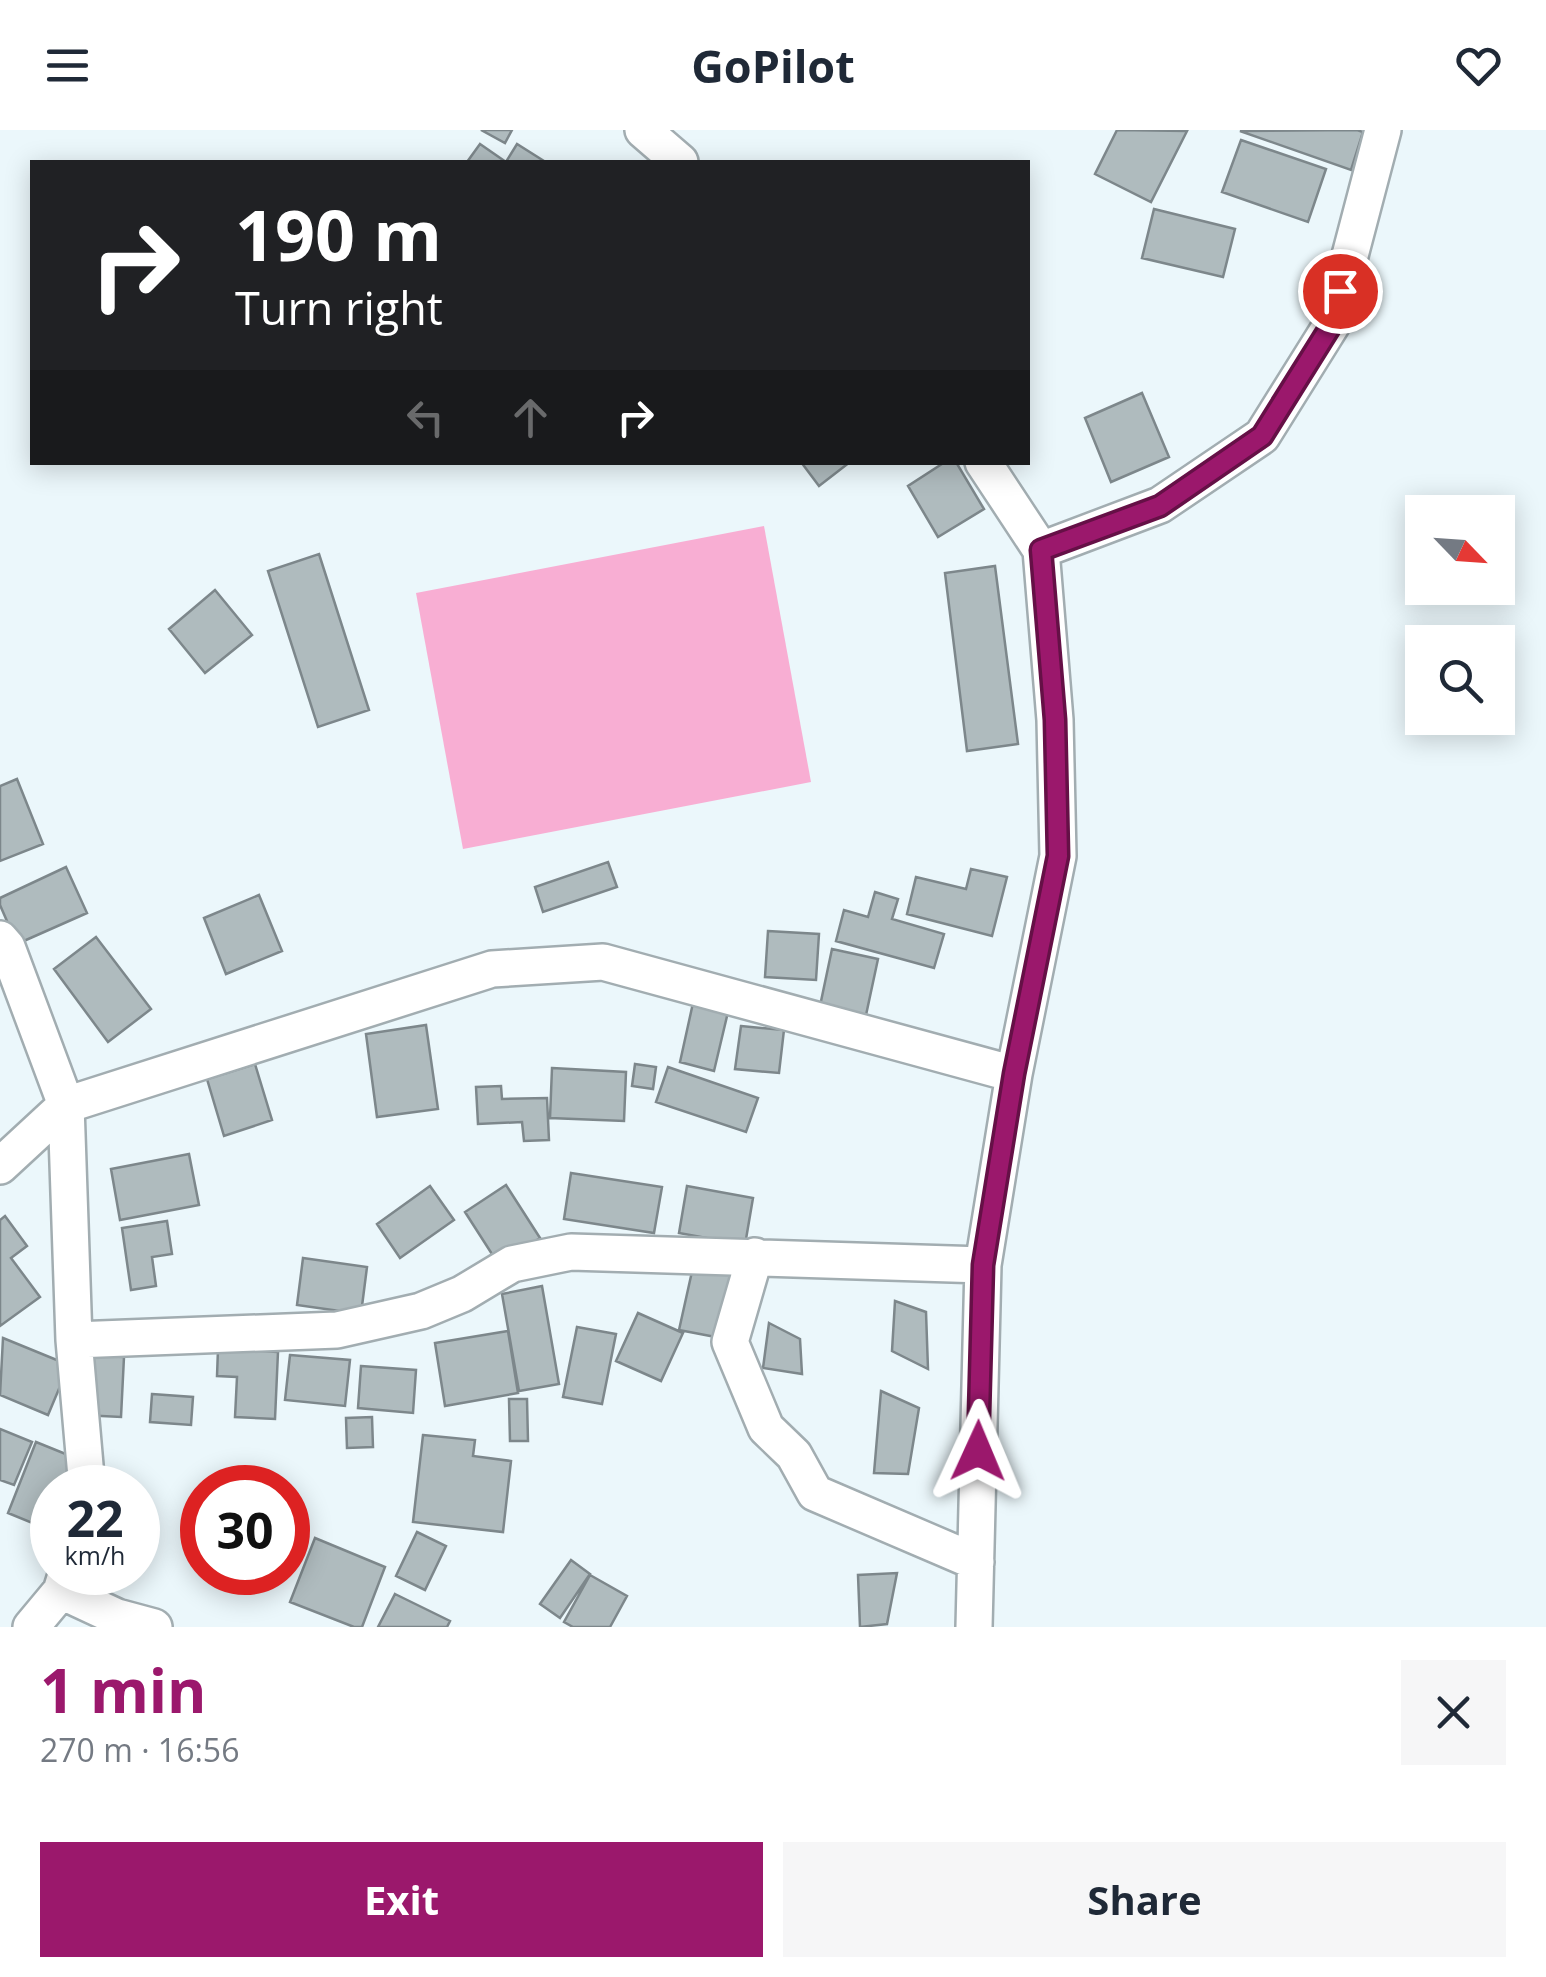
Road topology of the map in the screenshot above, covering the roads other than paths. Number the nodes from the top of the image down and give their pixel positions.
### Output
1 (644, 130) edge
2 (1383, 130) edge
3 (678, 160) edge
4 (986, 465) edge
5 (1041, 550) junction
6 (0, 939) edge
7 (1014, 1074) junction
8 (66, 1105) junction
9 (0, 1166) edge
10 (755, 1256) junction
11 (983, 1265) junction
12 (74, 1340) junction
13 (85, 1465) edge
14 (976, 1562) junction
15 (54, 1595) edge
16 (84, 1595) edge
17 (31, 1627) edge
18 (154, 1627) edge
19 (974, 1627) edge

1 - 3 street
2 - 5 street
4 - 5 street
5 - 7 street
6 - 8 street
7 - 8 street
7 - 11 street
8 - 9 street
8 - 12 street
10 - 11 street
10 - 12 street
10 - 14 street
11 - 14 street
12 - 13 street
14 - 19 street
15 - 17 street
16 - 18 street

